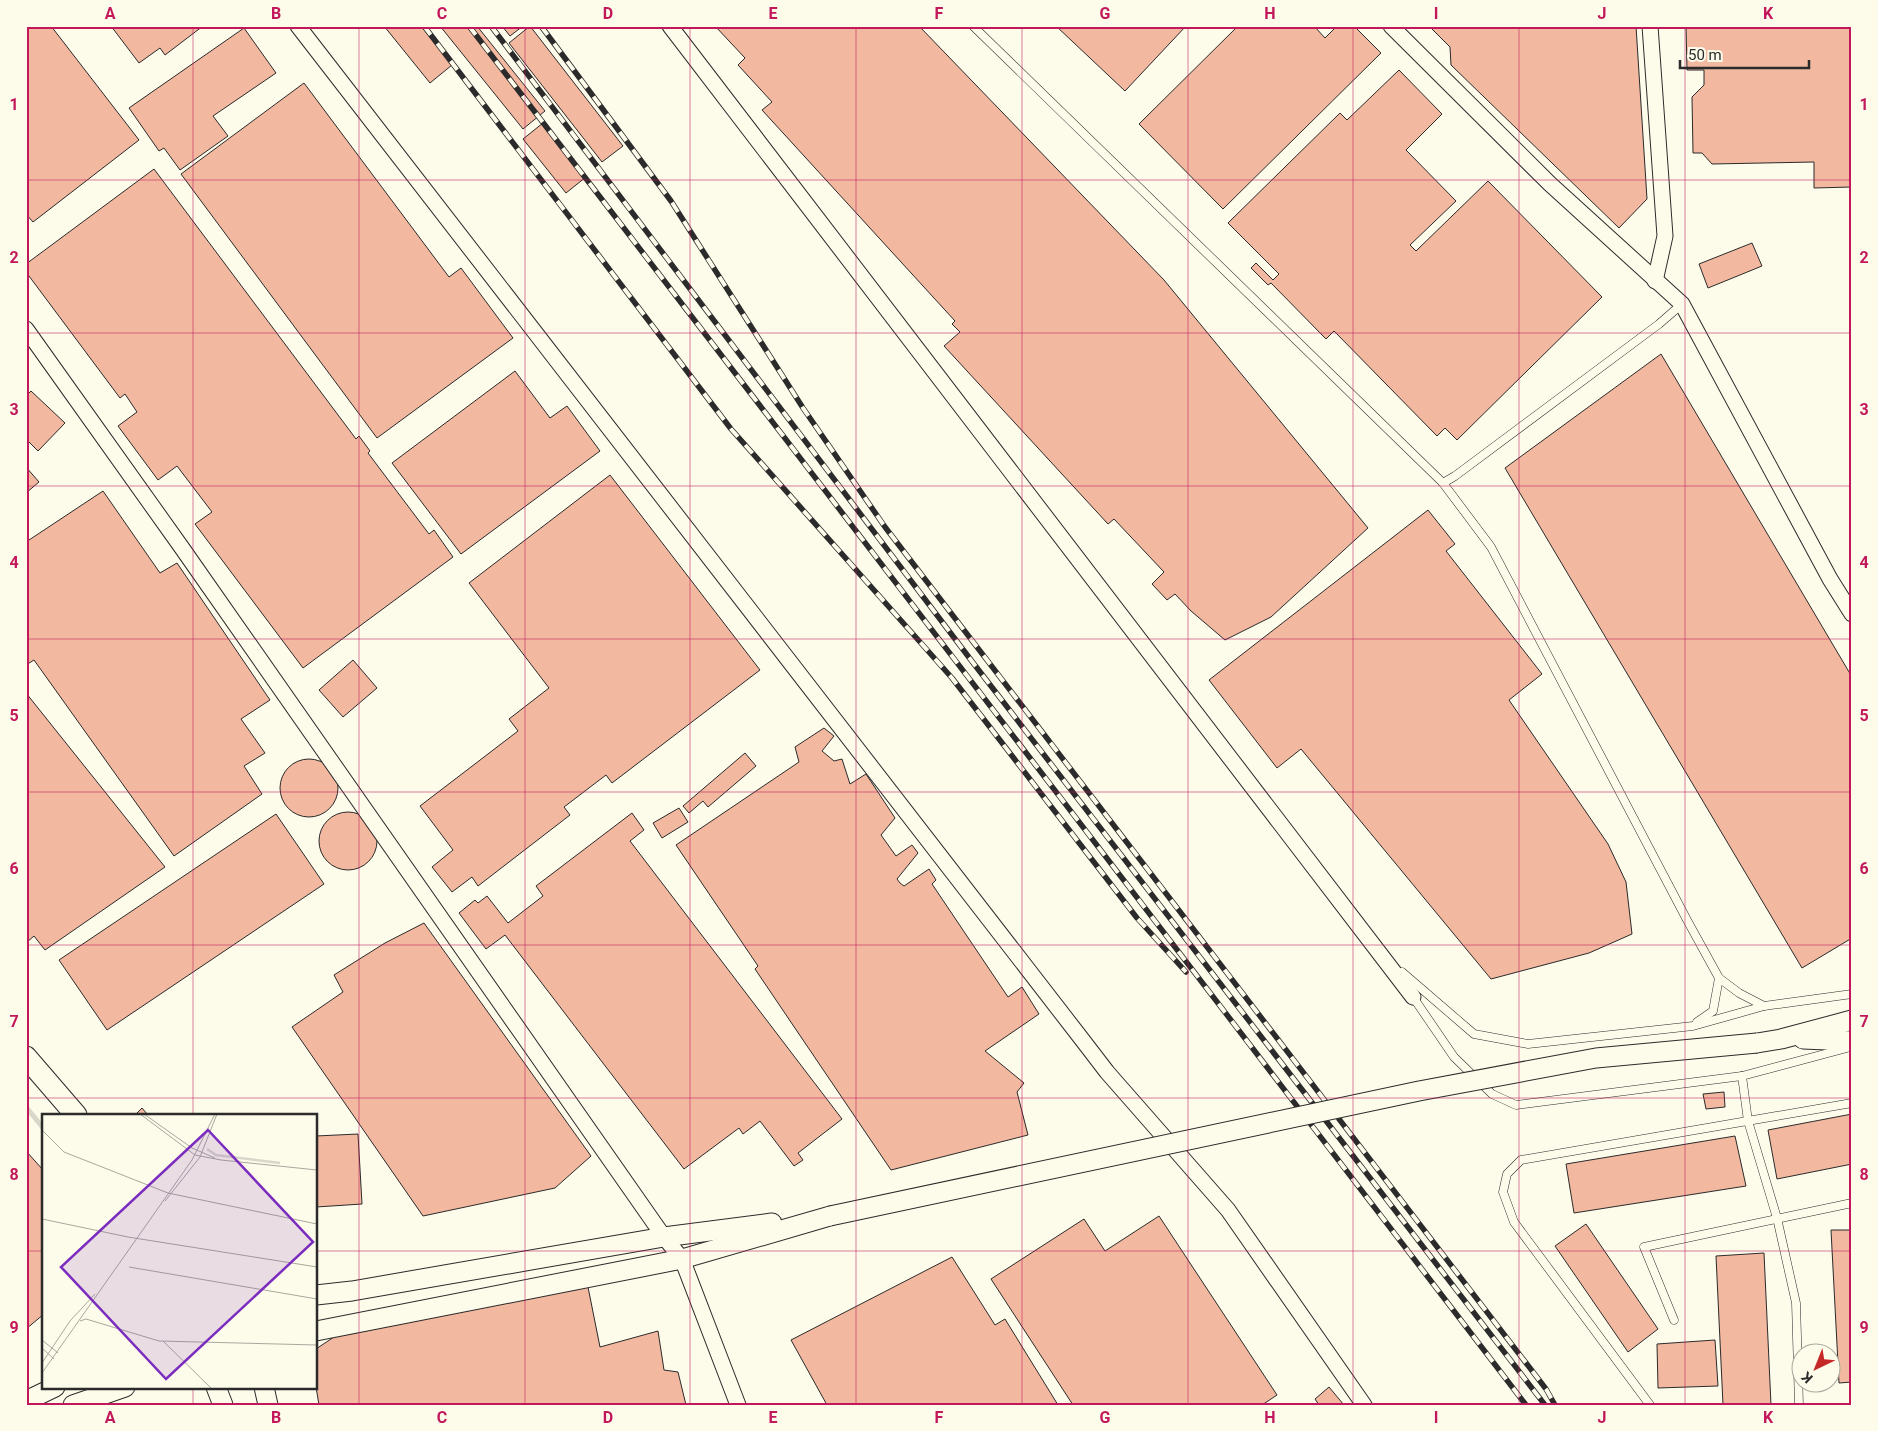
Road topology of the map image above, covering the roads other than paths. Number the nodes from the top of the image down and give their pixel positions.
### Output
1 (298, 26) edge
2 (670, 26) edge
3 (973, 26) edge
4 (1391, 26) edge
5 (1650, 26) edge
6 (1655, 280) junction
7 (1682, 304) junction
8 (26, 329) edge
9 (1443, 483) junction
10 (1852, 614) edge
11 (1377, 950) junction
12 (1720, 978) junction
13 (1852, 994) edge
14 (1414, 998) joint
15 (1764, 1006) junction
16 (1852, 1020) edge
17 (1693, 1026) junction
18 (1782, 1039) junction
19 (1852, 1040) edge
20 (1852, 1046) edge
21 (26, 1057) edge
22 (1742, 1076) junction
23 (1852, 1103) edge
24 (75, 1114) edge
25 (1748, 1120) junction
26 (1852, 1203) edge
27 (830, 1216) junction
28 (1777, 1218) junction
29 (664, 1237) junction
30 (682, 1259) junction
31 (318, 1295) edge
32 (1674, 1320) dead end
33 (318, 1331) edge
34 (53, 1388) edge
35 (122, 1388) edge
36 (216, 1388) edge
37 (264, 1388) edge
38 (26, 1401) edge
39 (73, 1405) edge
40 (223, 1405) edge
41 (268, 1405) edge
42 (738, 1405) edge
43 (1364, 1405) edge
44 (1650, 1405) edge
45 (1799, 1405) edge

1 - 43 street
2 - 11 street
3 - 9 lane
4 - 6 street
5 - 6 street
6 - 7 street
7 - 9 lane
7 - 10 street
8 - 29 street
9 - 12 lane
11 - 14 street
11 - 17 lane
12 - 15 lane
12 - 17 lane
13 - 15 lane
14 - 22 lane
15 - 17 lane
16 - 18 street
18 - 19 street
18 - 27 street, bridge
20 - 22 lane
21 - 24 main road
22 - 25 lane
23 - 25 lane
25 - 28 lane
25 - 44 lane
26 - 28 lane
27 - 29 street
27 - 30 street
28 - 32 lane
28 - 45 lane
29 - 30 street
29 - 31 street
30 - 33 street
30 - 42 street
34 - 38 street
35 - 39 street
36 - 40 street
37 - 41 street

